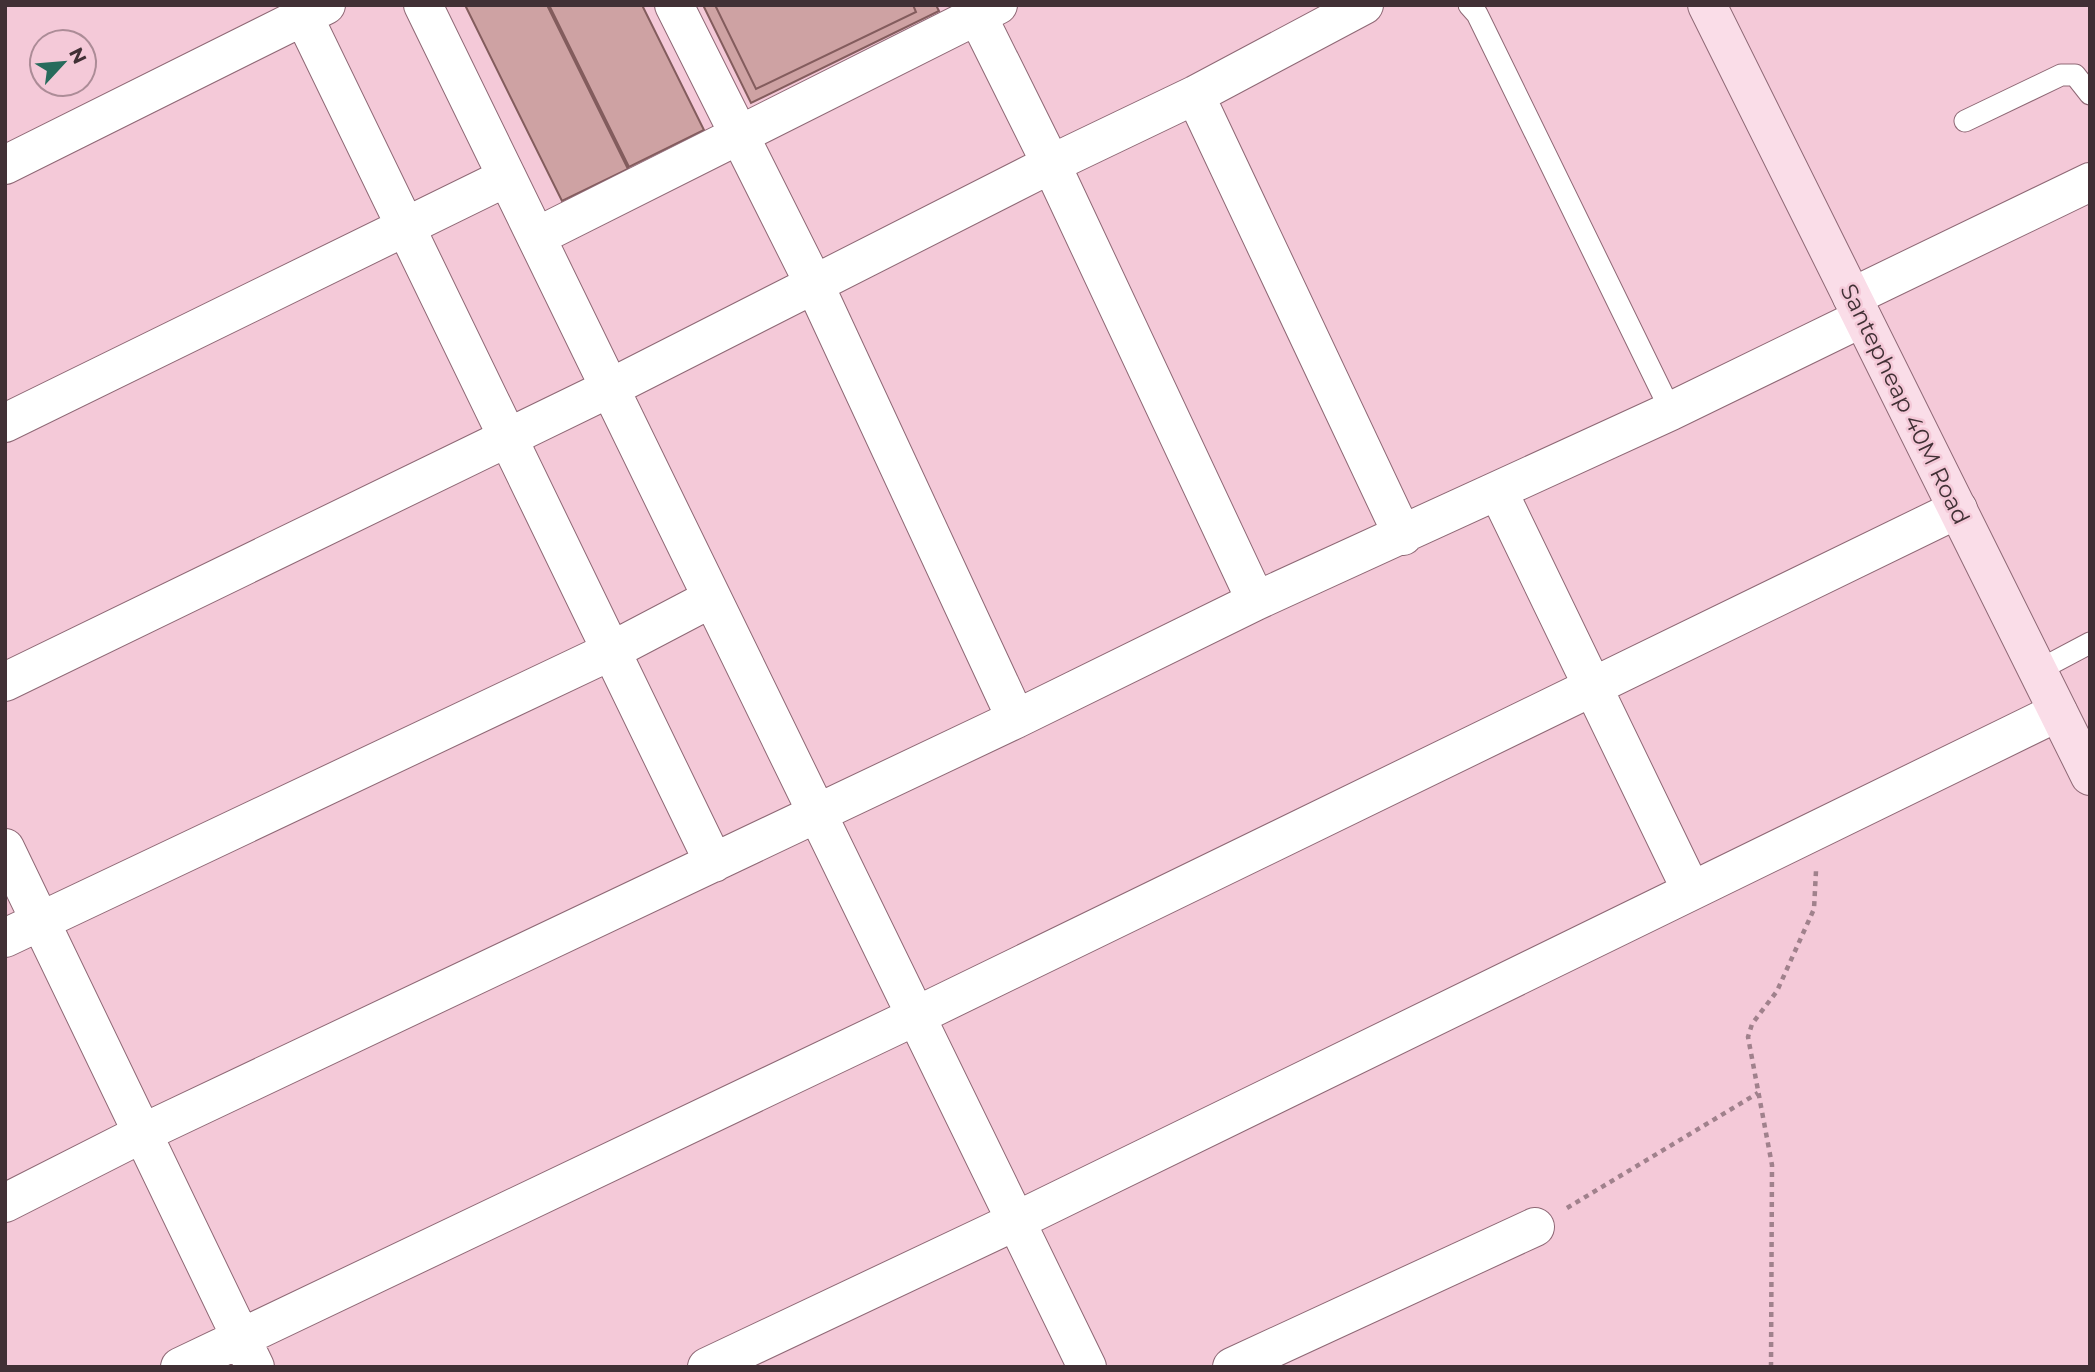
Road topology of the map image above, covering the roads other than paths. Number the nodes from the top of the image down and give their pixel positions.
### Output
1 (423, 5) edge
2 (674, 5) edge
3 (1364, 5) edge
4 (1469, 5) edge
5 (309, 9) edge
6 (982, 9) edge
7 (1714, 18) edge
8 (2090, 94) edge
9 (1195, 95) junction
10 (1965, 121) dead end
11 (739, 135) junction
12 (1051, 164) junction
13 (5, 165) edge
14 (507, 177) junction
15 (2090, 182) edge
16 (406, 226) junction
17 (537, 237) junction
18 (815, 286) junction
19 (1857, 308) junction
20 (610, 388) junction
21 (1671, 411) junction
22 (5, 423) edge
23 (509, 439) junction
24 (1498, 491) junction
25 (1958, 509) junction
26 (1403, 536) junction
27 (712, 598) junction
28 (1256, 601) junction
29 (2090, 643) edge
30 (611, 650) junction
31 (2037, 671) junction
32 (5, 682) edge
33 (1593, 689) junction
34 (2058, 712) junction
35 (1016, 719) junction
36 (2090, 776) edge
37 (816, 812) junction
38 (5, 848) edge
39 (714, 863) junction
40 (1691, 890) junction
41 (40, 920) junction
42 (5, 938) edge
43 (916, 1016) junction
44 (143, 1133) junction
45 (5, 1203) edge
46 (1016, 1221) junction
47 (1535, 1227) road end
48 (248, 1352) edge
49 (180, 1367) edge
50 (707, 1367) edge
51 (1087, 1367) edge
52 (1233, 1367) edge

1 - 14 street
2 - 11 street
3 - 9 street
4 - 21 lane
5 - 13 street
5 - 16 street
6 - 11 street
6 - 12 street
7 - 19 main road, Santepheap 40M Road
8 - 10 lane
9 - 12 street
9 - 26 street
11 - 17 street
11 - 18 street
12 - 18 street
12 - 28 street
14 - 16 street
14 - 17 street
15 - 19 street
16 - 22 street
16 - 23 street
17 - 20 street
18 - 20 street
18 - 35 street
19 - 21 street
19 - 25 main road, Santepheap 40M Road
20 - 23 street
20 - 27 street
21 - 24 street
23 - 30 street
23 - 32 street
24 - 26 street
24 - 33 street
25 - 31 main road, Santepheap 40M Road
25 - 33 street
26 - 28 street
27 - 30 street
27 - 37 street
28 - 35 street
29 - 31 lane
30 - 39 street
30 - 41 street
31 - 34 main road, Santepheap 40M Road
33 - 40 street
33 - 43 street
34 - 36 main road, Santepheap 40M Road
34 - 40 street
35 - 37 street
37 - 39 street
37 - 43 street
38 - 41 street
39 - 44 street
40 - 46 street
41 - 42 street
41 - 44 street
43 - 46 street
43 - 48 street
44 - 45 street
44 - 48 street
46 - 50 street
46 - 51 street
47 - 52 street
48 - 49 street

